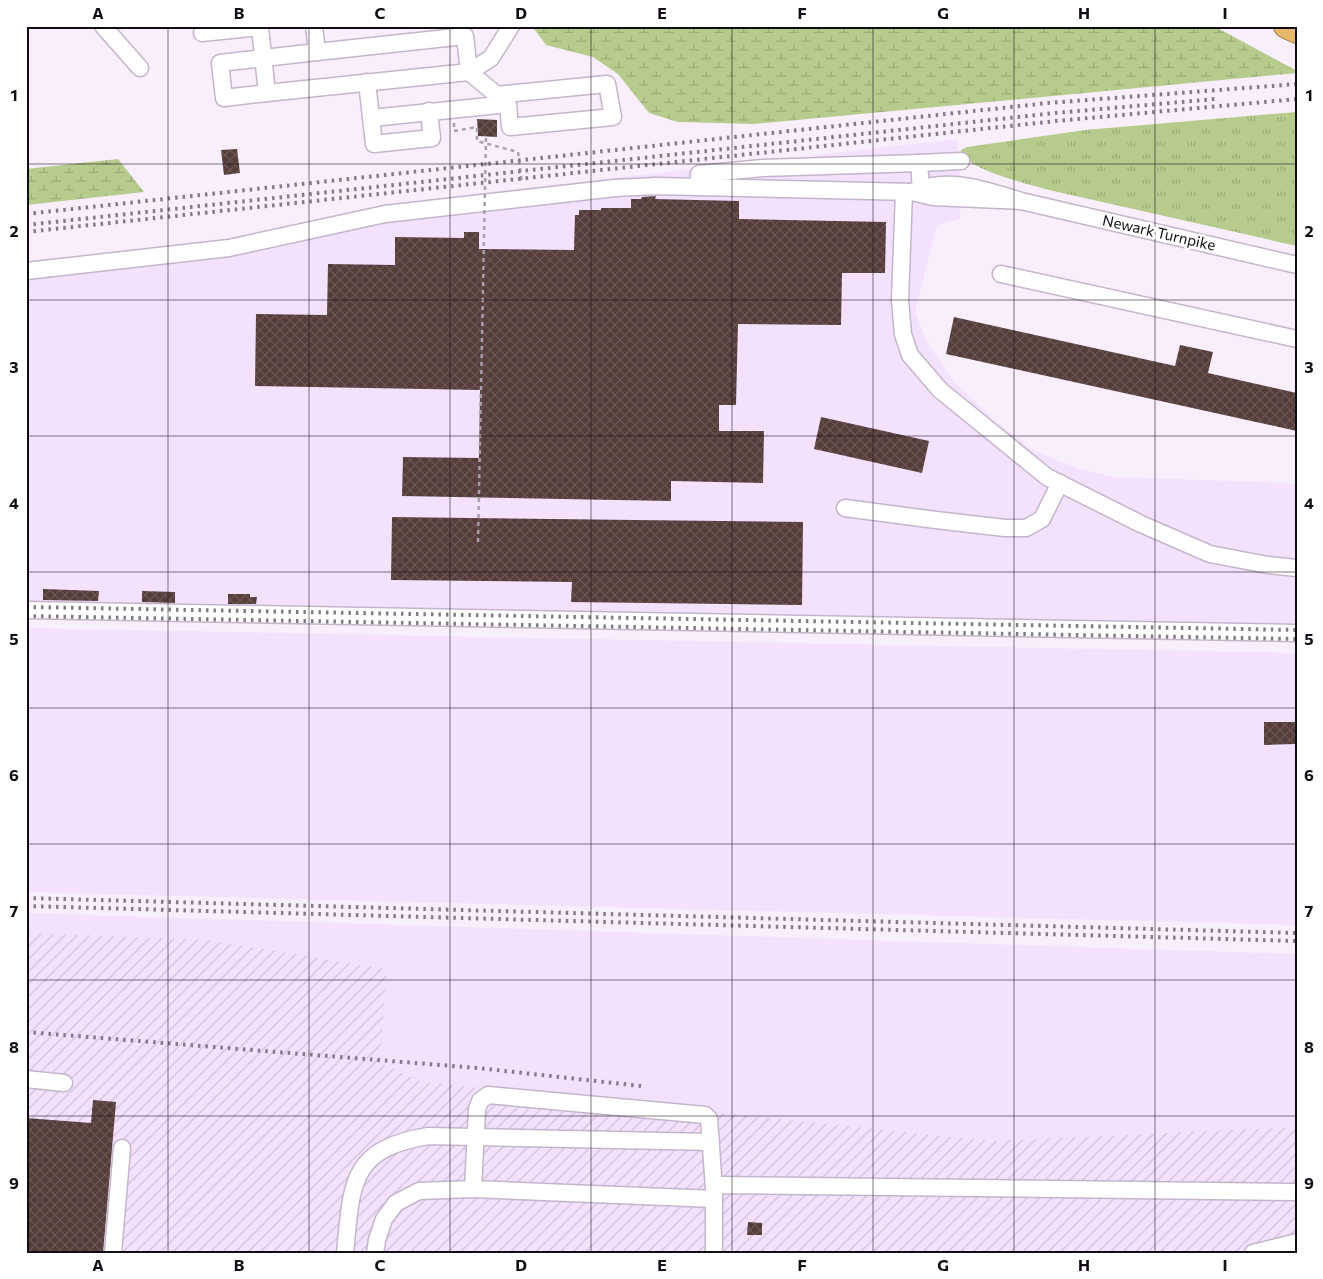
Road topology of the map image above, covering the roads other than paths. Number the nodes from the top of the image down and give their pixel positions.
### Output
1 (103, 26) edge
2 (314, 26) edge
3 (1286, 26) edge
4 (262, 27) edge
5 (510, 29) edge
6 (465, 31) edge
7 (1297, 31) edge
8 (202, 33) dead end
9 (317, 52) junction
10 (263, 58) junction
11 (140, 68) dead end
12 (469, 72) junction
13 (367, 82) junction
14 (267, 93) junction
15 (502, 99) junction
16 (429, 111) junction
17 (372, 118) junction
18 (961, 161) dead end
19 (919, 162) junction
20 (698, 187) junction
21 (912, 191) junction
22 (1297, 265) edge
23 (26, 271) edge
24 (1001, 274) dead end
25 (1297, 339) edge
26 (1060, 484) junction
27 (845, 508) dead end
28 (1297, 568) edge
29 (26, 610) edge
30 (1297, 633) edge
31 (26, 1079) edge
32 (64, 1083) dead end
33 (476, 1138) junction
34 (711, 1142) junction
35 (122, 1148) dead end
36 (473, 1189) junction
37 (1297, 1192) edge
38 (714, 1194) junction
39 (1297, 1242) edge
40 (113, 1253) edge
41 (345, 1253) edge
42 (375, 1253) edge
43 (714, 1253) edge
44 (1253, 1253) edge

1 - 11 street
2 - 9 street
3 - 7 highway
4 - 8 street
4 - 10 street
5 - 12 street
6 - 9 street
6 - 12 street
9 - 10 street
10 - 14 street
10 - 14 street
12 - 13 street
12 - 15 street
13 - 14 street
13 - 17 street
15 - 15 street
15 - 16 street
16 - 17 street
16 - 17 street
18 - 19 street
19 - 20 street
19 - 21 street
20 - 21 street, Newark Turnpike
20 - 23 street, Newark Turnpike
21 - 22 street, Newark Turnpike
21 - 26 street
24 - 25 street
26 - 27 street
26 - 28 street
29 - 30 street
31 - 32 street
33 - 34 street
33 - 34 street
33 - 36 street
33 - 41 street
34 - 38 street
35 - 40 street
36 - 38 street
36 - 42 street
37 - 38 street
38 - 43 street
39 - 44 street

